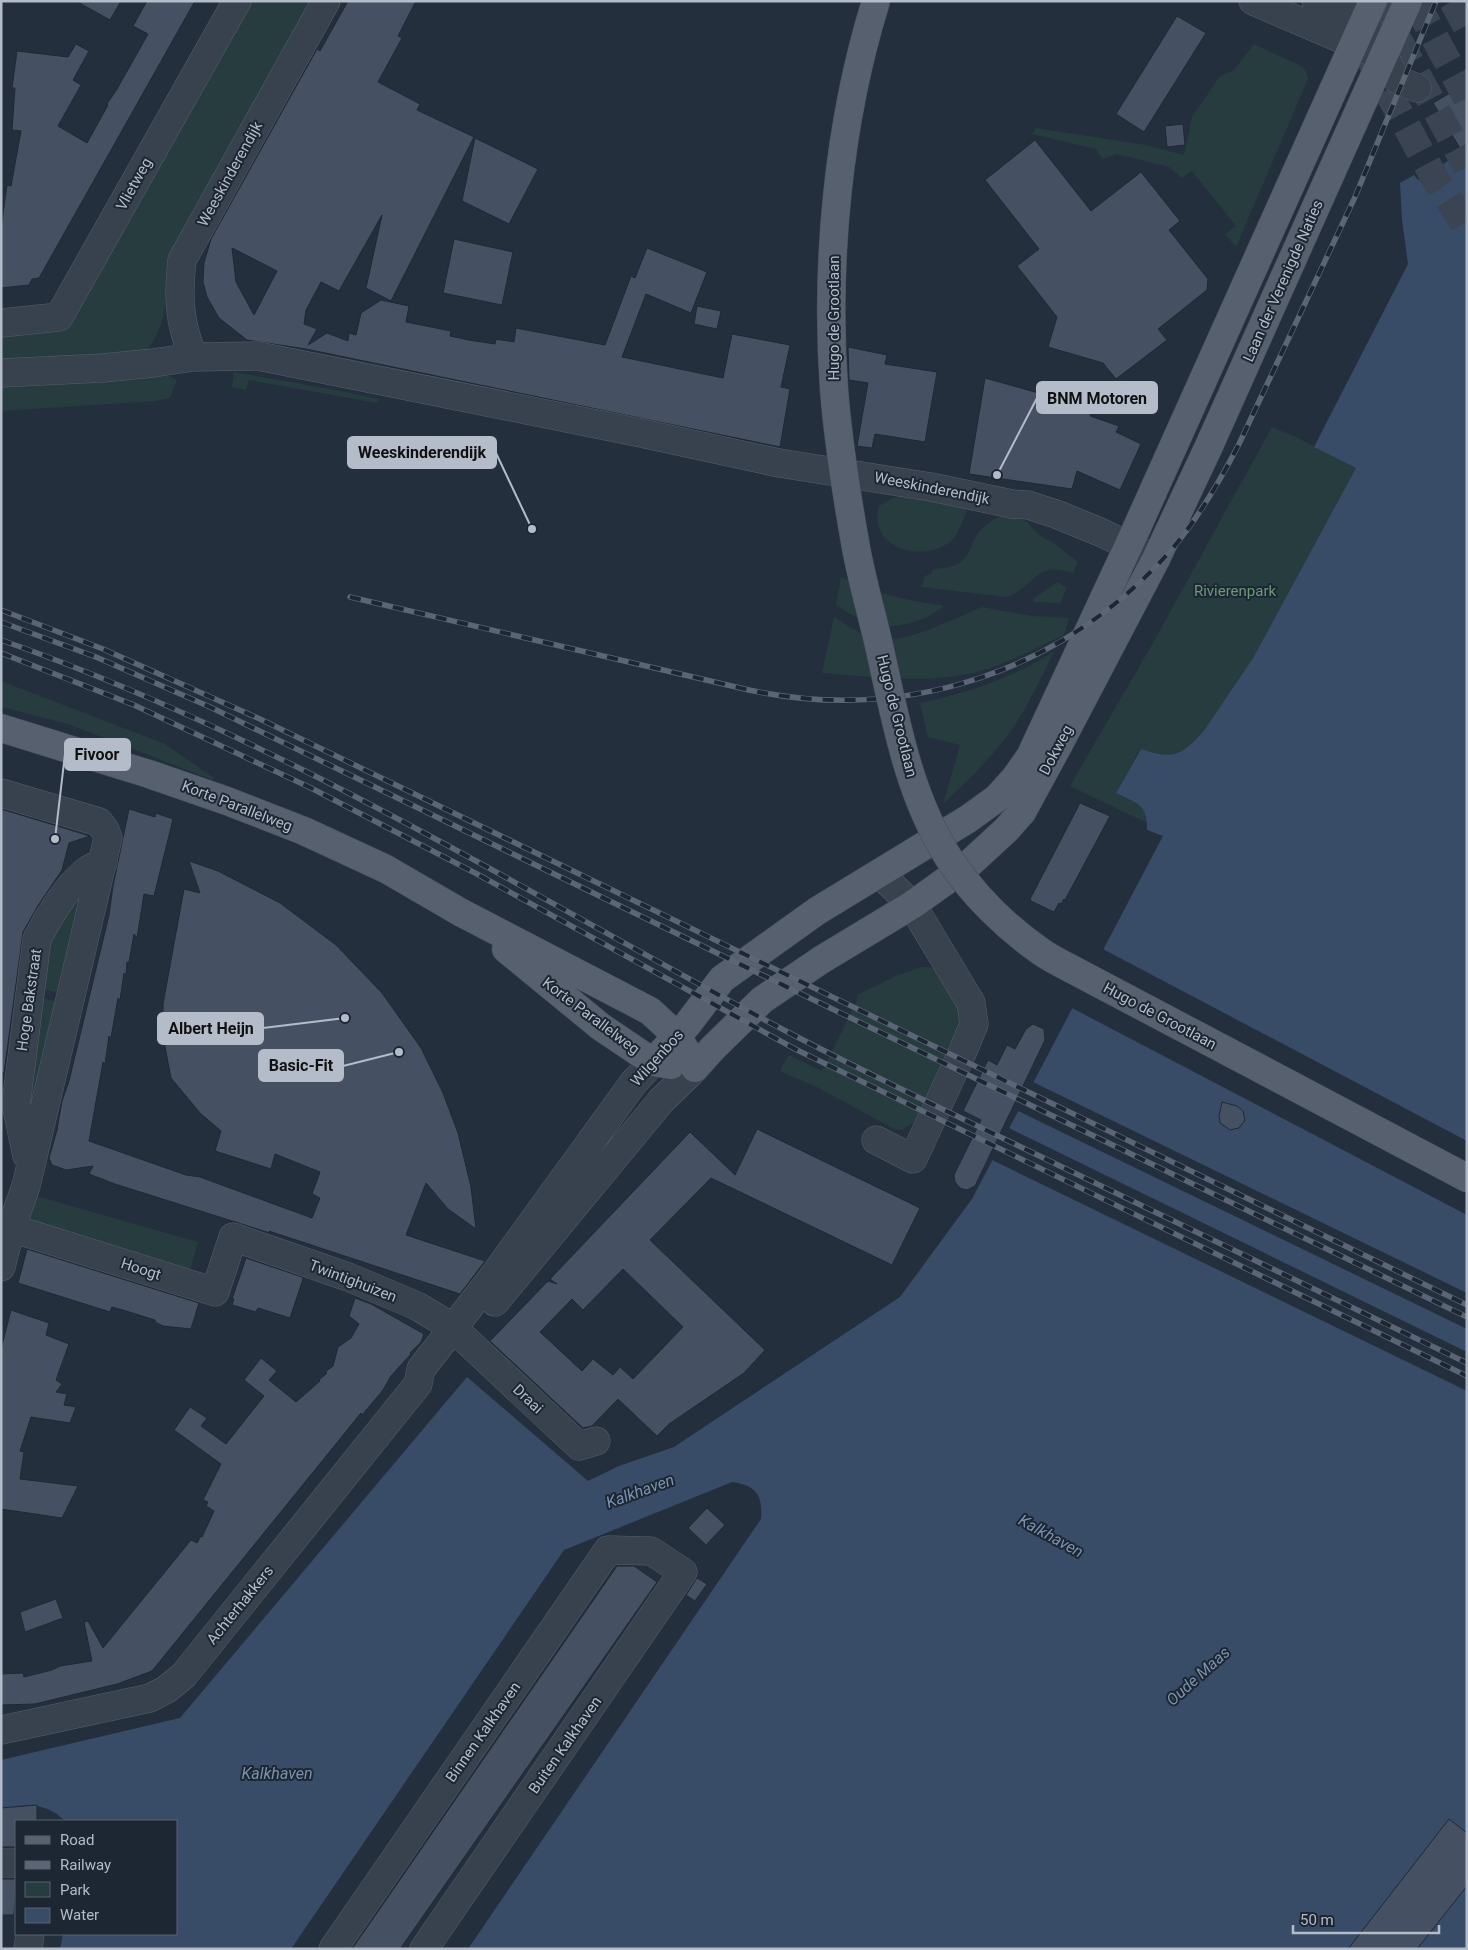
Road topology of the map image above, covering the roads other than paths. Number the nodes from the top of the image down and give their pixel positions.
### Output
1 (238, 1) edge
2 (326, 1) edge
3 (876, 1) edge
4 (1253, 1) edge
5 (1316, 1) edge
6 (1408, 1) edge
7 (1368, 11) edge
8 (1352, 46) junction
9 (1383, 58) junction
10 (1417, 88) dead end
11 (1, 323) edge
12 (193, 356) junction
13 (1, 373) edge
14 (1128, 546) junction
15 (1156, 559) junction
16 (1, 728) edge
17 (1, 793) edge
18 (103, 863) junction
19 (880, 874) junction
20 (912, 906) junction
21 (460, 912) junction
22 (677, 1036) junction
23 (653, 1062) junction
24 (695, 1068) junction
25 (876, 1140) dead end
26 (1467, 1178) edge
27 (20, 1179) edge
28 (11, 1228) junction
29 (233, 1237) joint
30 (1, 1267) edge
31 (459, 1333) junction
32 (596, 1442) dead end
33 (651, 1551) joint
34 (1, 1730) edge
35 (15, 1863) edge
36 (1, 1864) edge
37 (30, 1935) edge
38 (28, 1949) edge
39 (333, 1949) edge
40 (424, 1949) edge

1 - 11 street, Vlietweg
2 - 12 street, Weeskinderendijk
3 - 26 main road, Hugo de Grootlaan, bridge
4 - 8 street
5 - 7 street
6 - 9 main road, Laan der Verenigde Naties
7 - 8 main road
7 - 9 street
8 - 9 street
8 - 14 main road
9 - 10 street
9 - 15 main road, Laan der Verenigde Naties
12 - 13 street, Weeskinderendijk
12 - 14 street, Weeskinderendijk
14 - 15 street, Weeskinderendijk
14 - 19 main road, Dokweg
15 - 20 main road, Dokweg
16 - 21 main road, Korte Parallelweg
17 - 18 street
18 - 27 street
18 - 27 street, Hoge Bakstraat
19 - 20 street
19 - 22 main road, Wilgenbos
20 - 24 main road, Wilgenbos
20 - 25 street
21 - 22 main road, Korte Parallelweg
21 - 23 main road, Korte Parallelweg
22 - 23 main road, Wilgenbos
22 - 24 main road, Korte Parallelweg
23 - 24 main road, Korte Parallelweg
23 - 31 street, Wilgenbos
24 - 31 street, Wilgenbos
27 - 28 street
28 - 29 street, Hoogt
28 - 30 street
29 - 31 street, Twintighuizen
31 - 32 street, Draai
31 - 34 street, Achterhakkers
33 - 39 street, Binnen Kalkhaven
33 - 40 street, Buiten Kalkhaven
35 - 36 street
37 - 38 street

